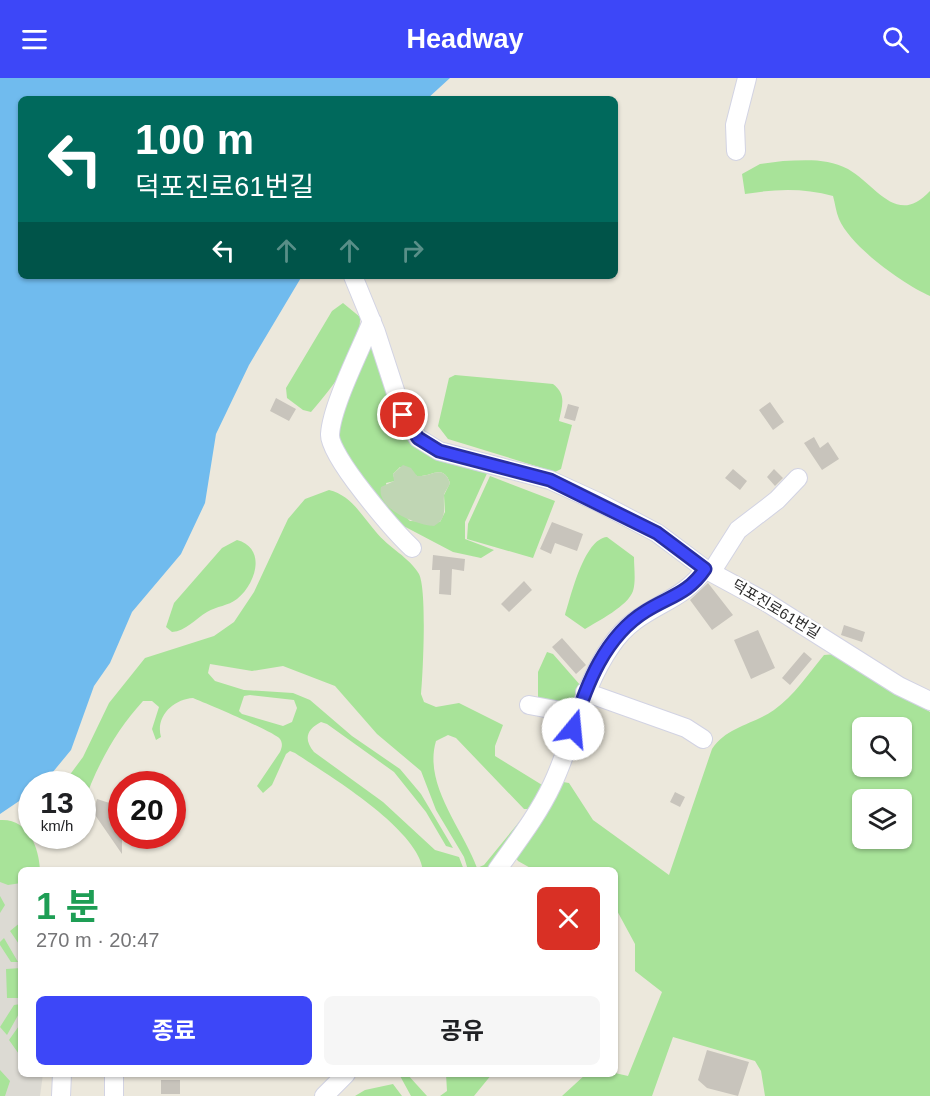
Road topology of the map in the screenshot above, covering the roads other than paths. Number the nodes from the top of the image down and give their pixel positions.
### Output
1 (747, 78) edge
2 (736, 150) dead end
3 (354, 279) edge
4 (372, 321) junction
5 (798, 478) dead end
6 (412, 548) dead end
7 (709, 570) junction
8 (585, 692) junction
9 (930, 701) edge
10 (529, 705) dead end
11 (577, 714) junction
12 (703, 739) dead end
13 (499, 867) edge
14 (62, 1077) edge
15 (114, 1077) edge
16 (343, 1077) edge
17 (61, 1096) edge
18 (114, 1096) edge
19 (324, 1096) edge

1 - 2 street
3 - 4 street, 덕포진로61번길
4 - 6 street
4 - 7 street, 덕포진로61번길
5 - 7 street
7 - 8 street
7 - 9 street, 덕포진로61번길
8 - 11 street
8 - 12 street
10 - 11 street
11 - 13 street
14 - 17 street
15 - 18 street
16 - 19 street

